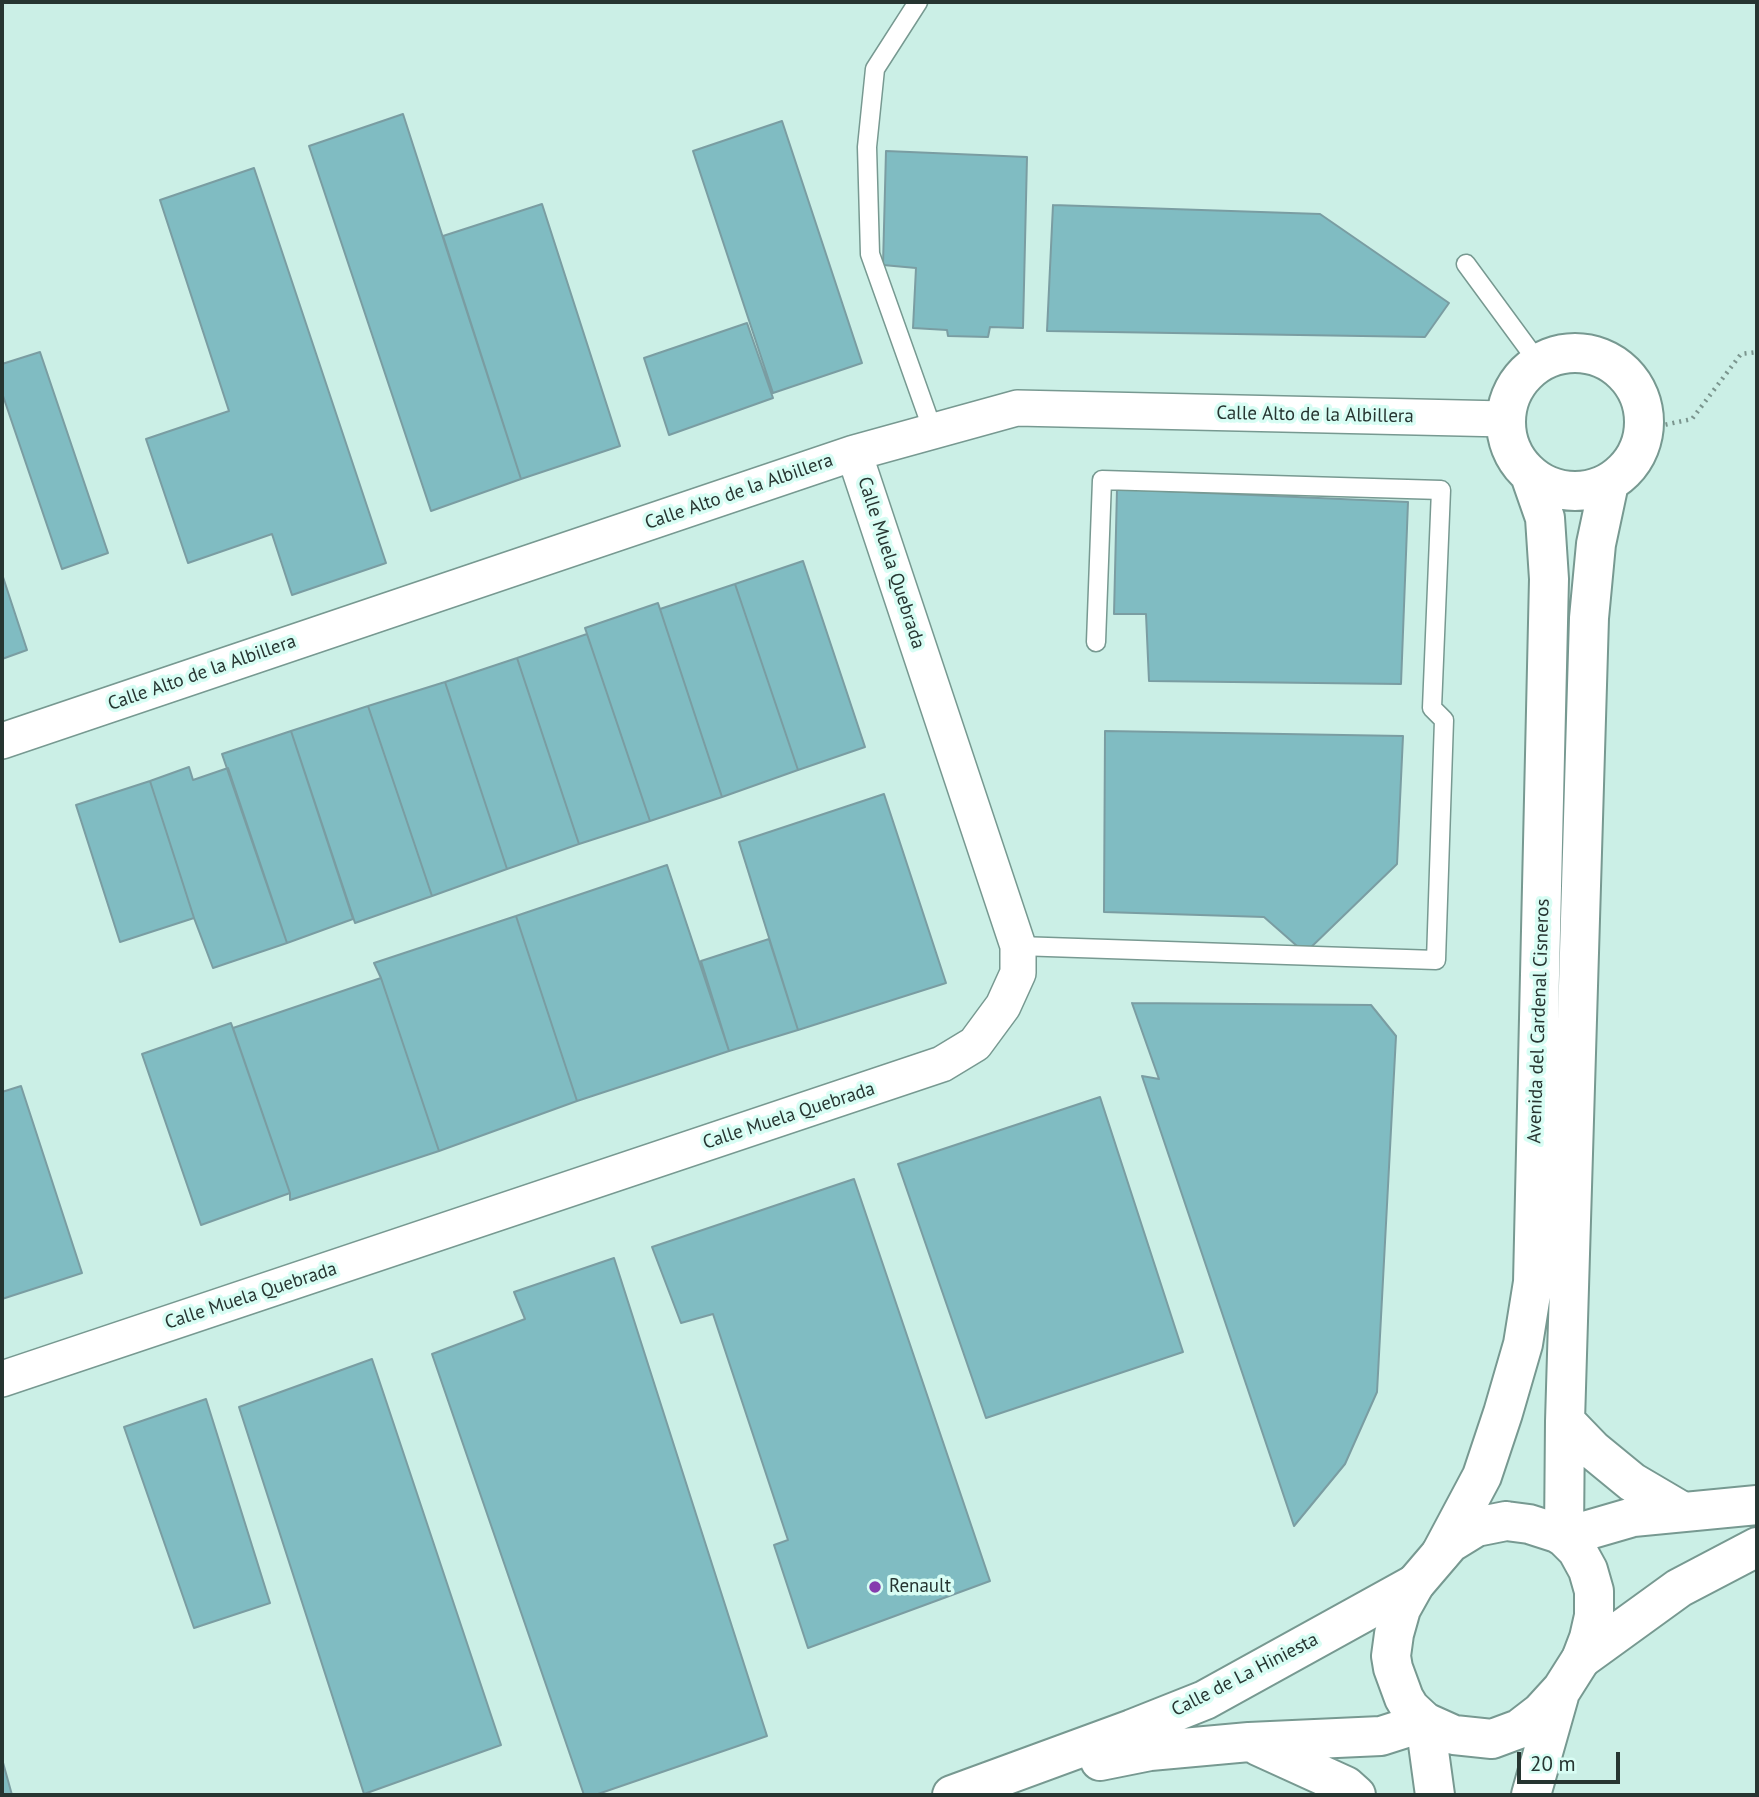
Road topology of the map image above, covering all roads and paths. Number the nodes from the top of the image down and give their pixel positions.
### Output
1 (918, 2) edge
2 (1466, 264) dead end
3 (1757, 352) edge
4 (1538, 362) junction
5 (1505, 419) junction
6 (1645, 429) junction
7 (933, 431) junction
8 (854, 453) junction
9 (1530, 475) junction
10 (1609, 483) junction
11 (1096, 642) dead end
12 (2, 741) edge
13 (1018, 946) junction
14 (2, 1379) edge
15 (1565, 1421) junction
16 (1757, 1505) edge
17 (1683, 1512) junction
18 (1564, 1537) junction
19 (1757, 1547) edge
20 (1441, 1553) junction
21 (1415, 1584) junction
22 (1571, 1674) junction
23 (1425, 1723) junction
24 (1250, 1742) junction
25 (991, 1783) junction
26 (952, 1795) edge
27 (1356, 1795) edge
28 (1435, 1795) edge
29 (1531, 1795) edge

1 - 7 lane
2 - 4 lane
3 - 6 path
4 - 5 street
4 - 6 street
5 - 7 street, Calle Alto de la Albillera
5 - 9 street
6 - 10 street
7 - 8 street, Calle Alto de la Albillera
8 - 12 street, Calle Alto de la Albillera
8 - 13 street, Calle Muela Quebrada
9 - 10 street
9 - 20 street, Avenida del Cardenal Cisneros
10 - 15 street, Avenida del Cardenal Cisneros
11 - 13 lane
13 - 14 street, Calle Muela Quebrada
15 - 17 street
15 - 18 street, Avenida del Cardenal Cisneros
16 - 17 street
17 - 18 street
18 - 20 street
18 - 22 street
19 - 22 street
20 - 21 street
21 - 23 street
21 - 25 street, Calle de La Hiniesta
22 - 23 street
22 - 29 street
23 - 24 street, Calle de La Hiniesta
23 - 28 street
24 - 25 street, Calle de La Hiniesta
24 - 27 street
25 - 26 street, Calle de La Hiniesta

